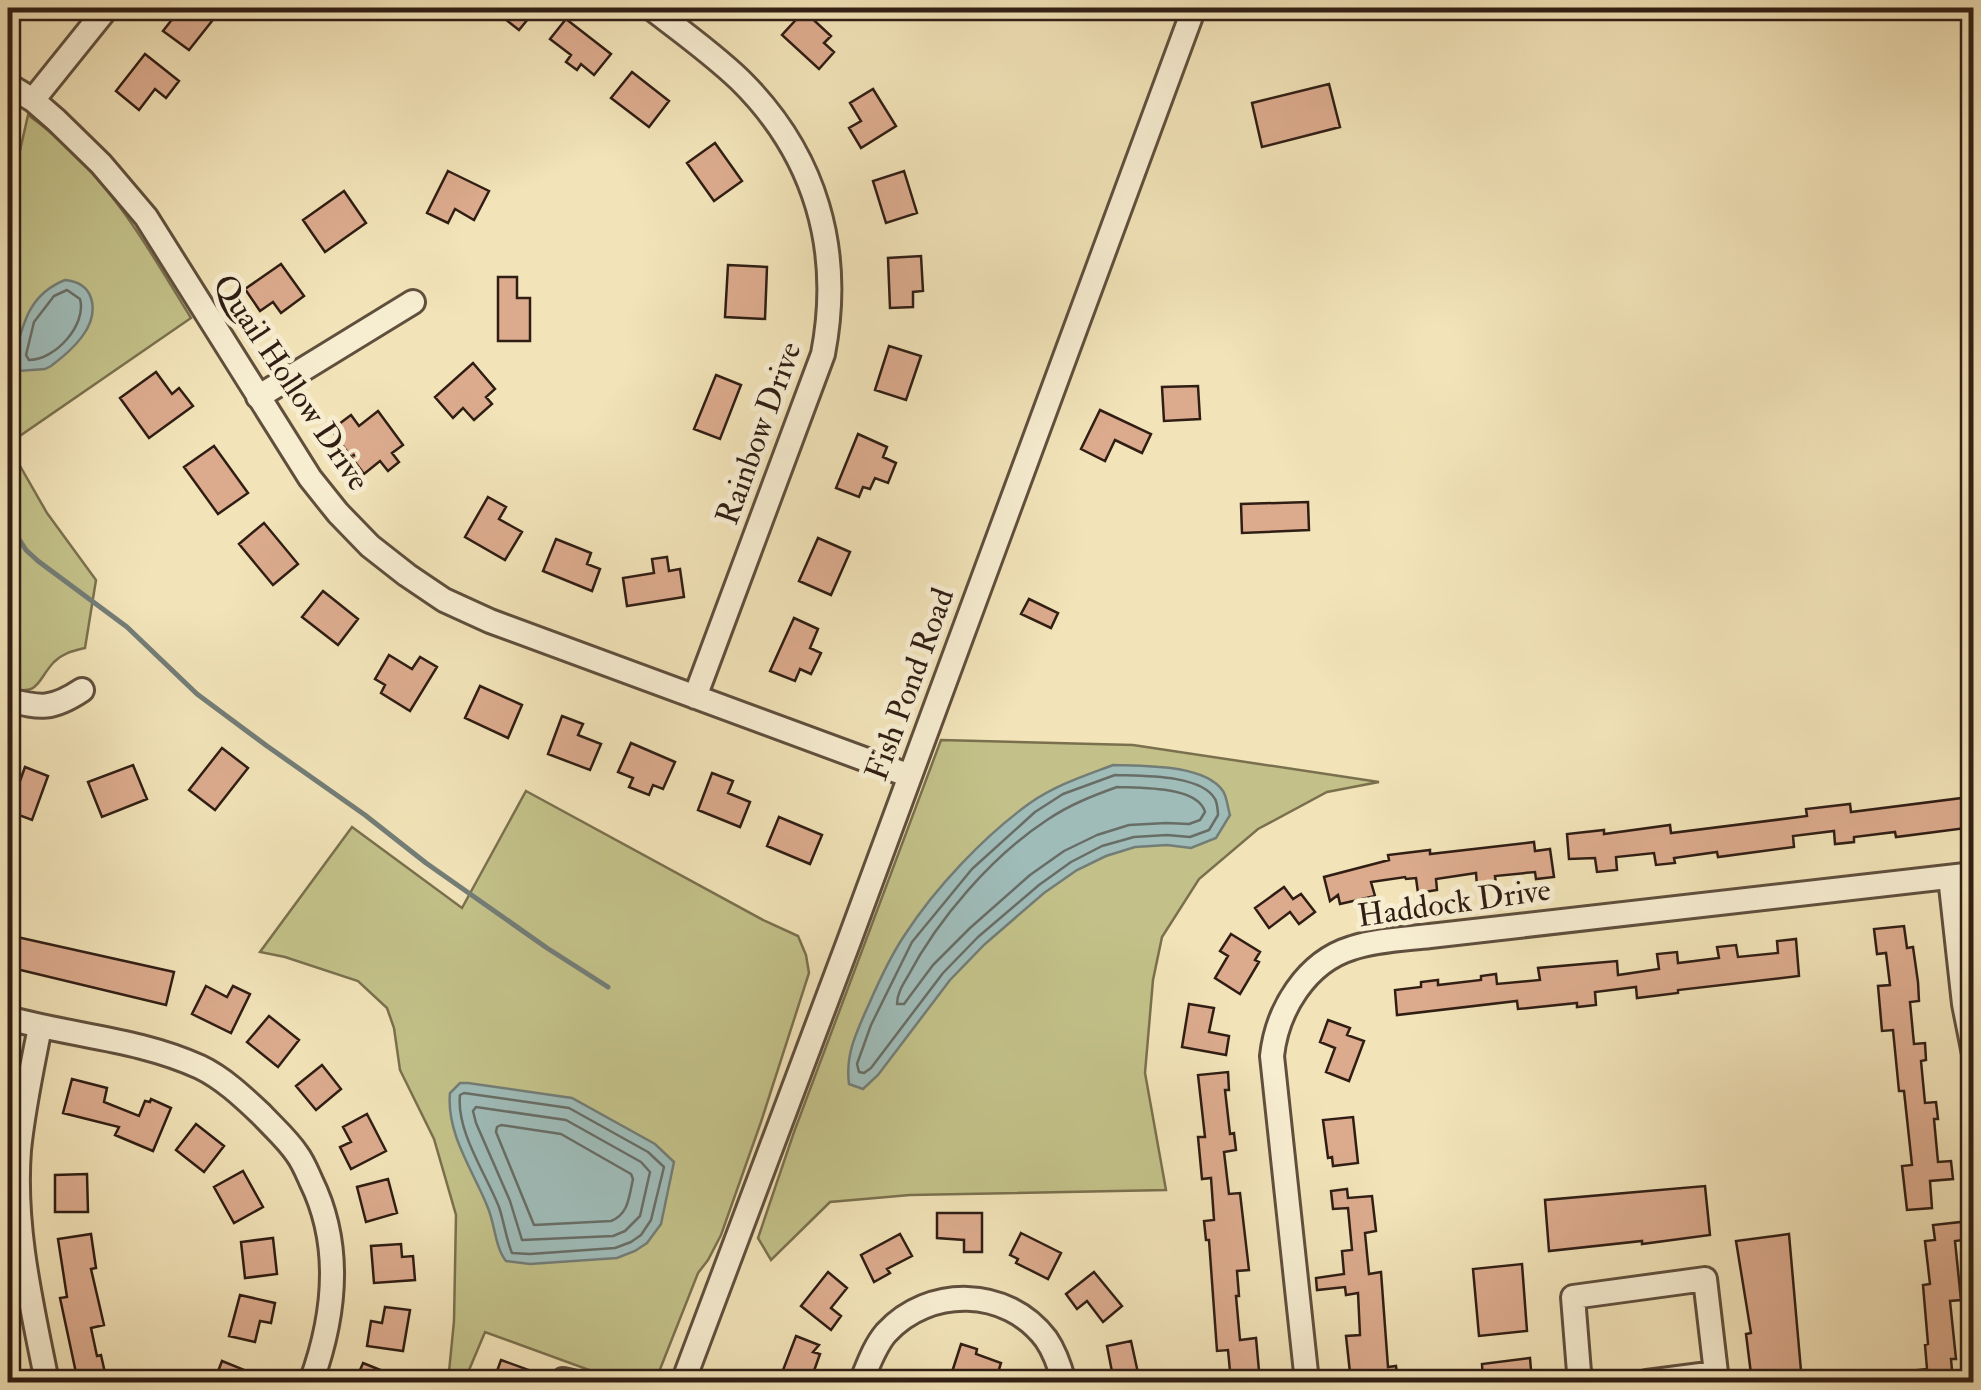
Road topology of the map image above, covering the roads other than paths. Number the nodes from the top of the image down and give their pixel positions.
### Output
1 (107, 8) edge
2 (651, 8) edge
3 (1194, 8) edge
4 (8, 85) edge
5 (33, 100) junction
6 (412, 302) dead end
7 (258, 397) junction
8 (82, 690) dead end
9 (695, 697) junction
10 (8, 700) edge
11 (910, 776) junction
12 (1962, 876) edge
13 (8, 1018) edge
14 (40, 1027) junction
15 (1974, 1054) edge
16 (48, 1382) edge
17 (311, 1382) edge
18 (562, 1382) edge
19 (572, 1382) edge
20 (683, 1382) edge
21 (862, 1382) edge
22 (1064, 1382) edge
23 (1307, 1382) edge
24 (1584, 1382) edge
25 (1647, 1382) edge

1 - 5 street
2 - 9 street, Rainbow Drive
3 - 11 street, Fish Pond Road
4 - 5 street, Quail Hollow Drive
5 - 7 street, Quail Hollow Drive
6 - 7 street
7 - 9 street, Quail Hollow Drive
8 - 10 street
9 - 11 street, Quail Hollow Drive
11 - 20 street, Fish Pond Road
12 - 15 street
12 - 23 street, Haddock Drive
13 - 14 street
14 - 16 street
14 - 17 street
18 - 19 street
21 - 22 street
24 - 25 street

